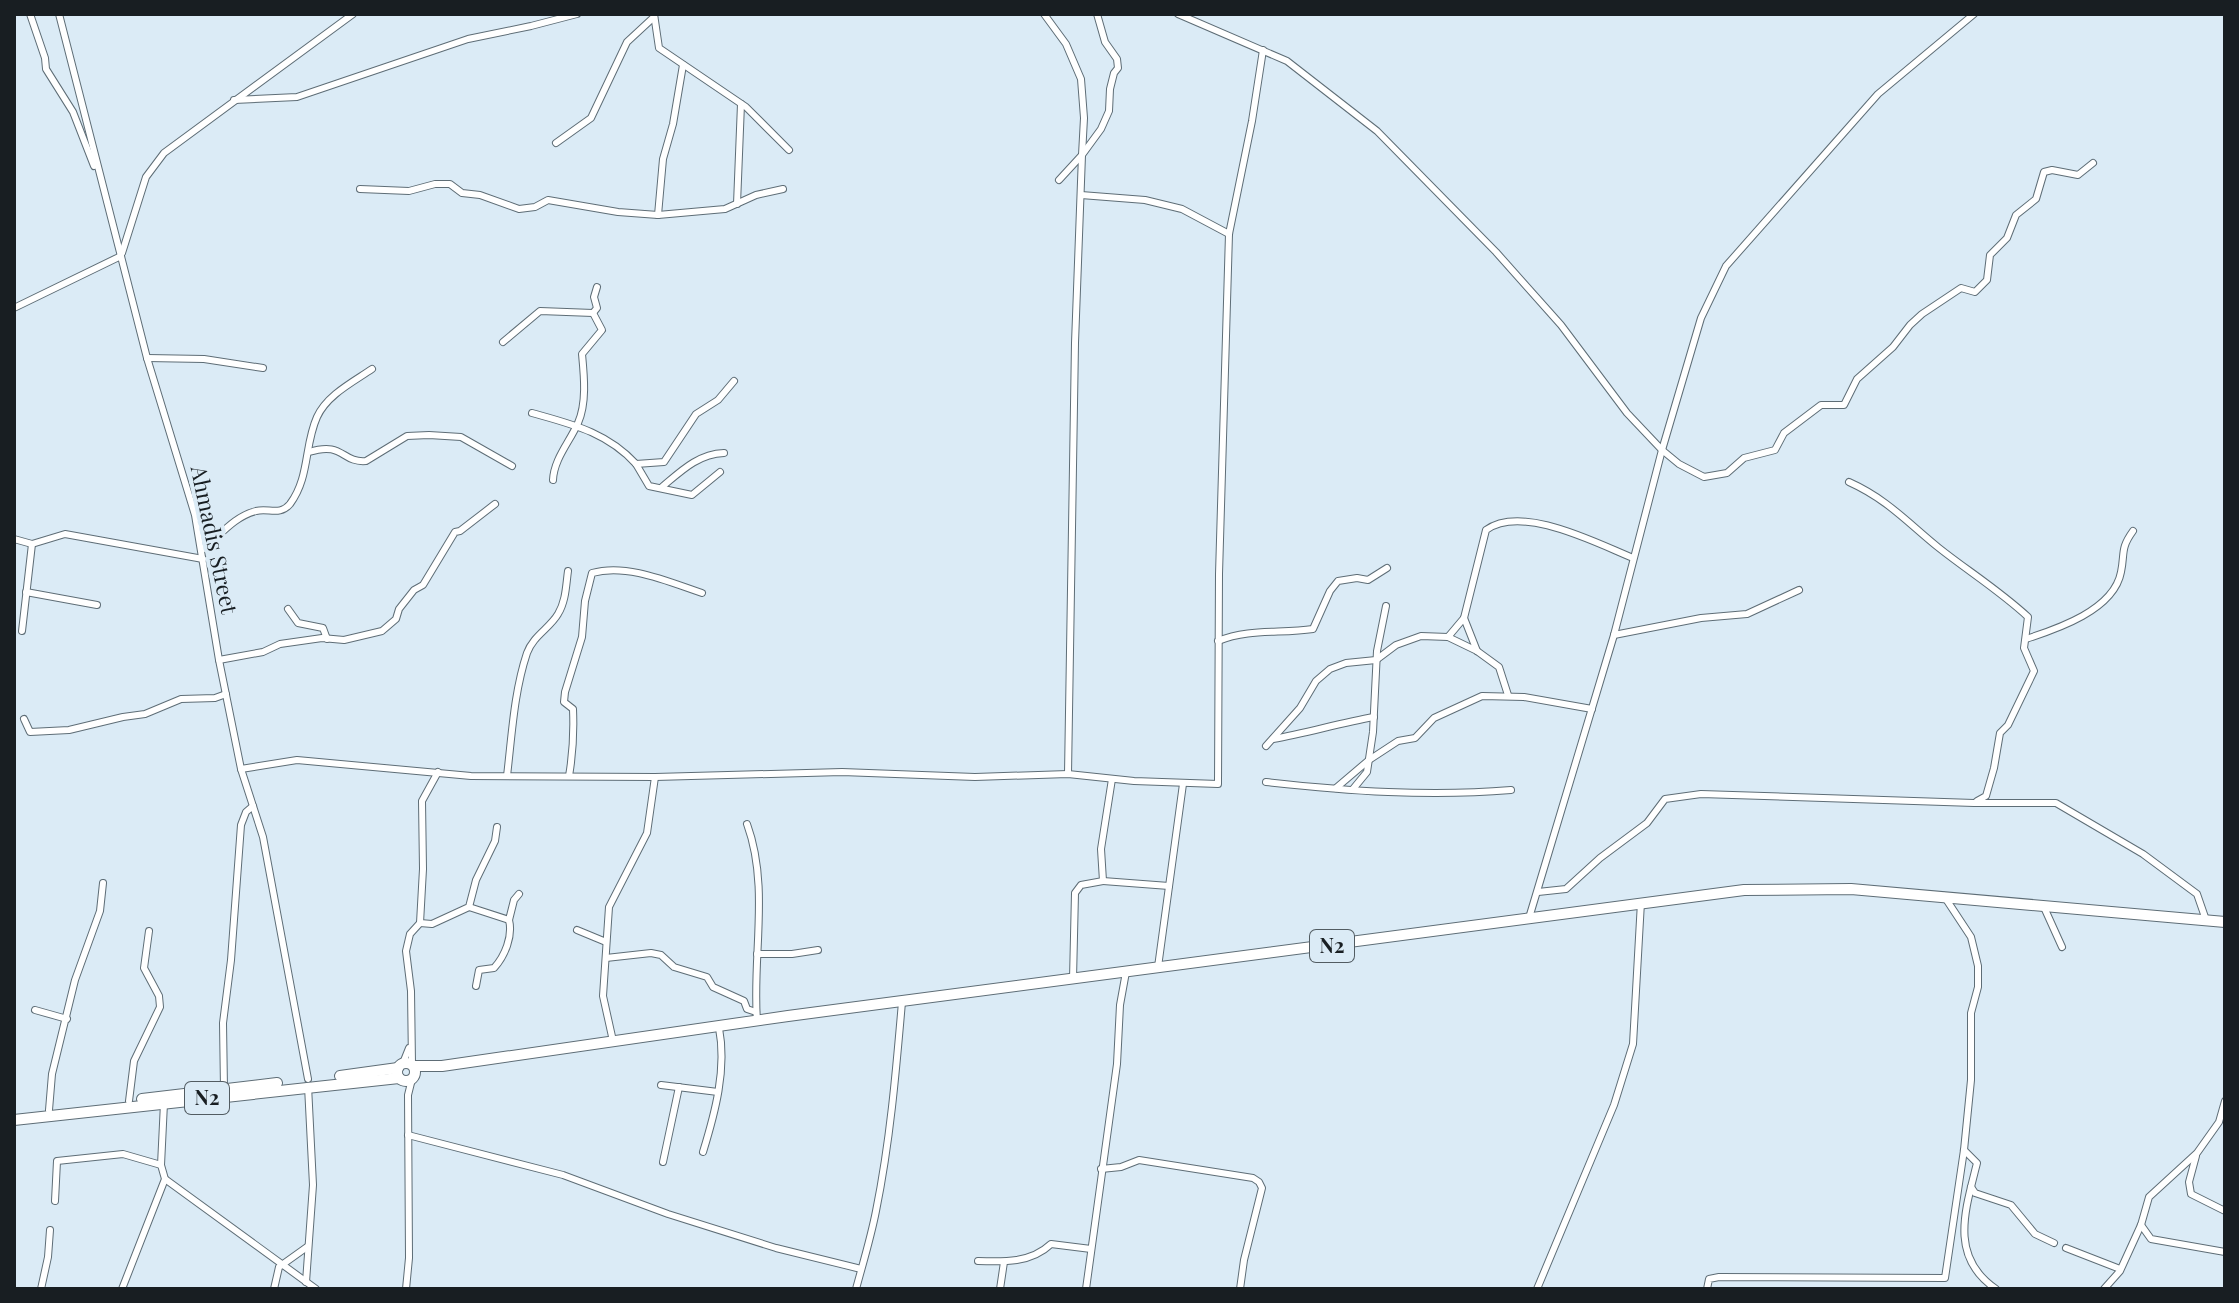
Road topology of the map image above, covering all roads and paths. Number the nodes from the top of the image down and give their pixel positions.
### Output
1 (30, 14) edge
2 (59, 14) edge
3 (353, 14) edge
4 (577, 14) edge
5 (1044, 14) edge
6 (1097, 14) edge
7 (1178, 14) edge
8 (1974, 14) edge
9 (654, 16) edge
10 (1263, 50) junction
11 (683, 65) junction
12 (234, 100) junction
13 (741, 104) junction
14 (556, 143) dead end
15 (789, 150) dead end
16 (1082, 155) junction
17 (2093, 163) dead end
18 (99, 176) junction
19 (1059, 180) dead end
20 (360, 189) dead end
21 (783, 189) dead end
22 (1081, 195) junction
23 (737, 204) junction
24 (658, 215) junction
25 (1229, 234) junction
26 (121, 256) junction
27 (597, 287) dead end
28 (14, 308) edge
29 (593, 313) junction
30 (503, 342) dead end
31 (147, 358) junction
32 (263, 368) dead end
33 (372, 369) dead end
34 (734, 381) dead end
35 (532, 413) dead end
36 (577, 426) junction
37 (1662, 450) junction
38 (309, 452) junction
39 (724, 453) dead end
40 (636, 464) junction
41 (512, 466) dead end
42 (720, 472) dead end
43 (553, 480) dead end
44 (1849, 482) dead end
45 (662, 487) junction
46 (495, 504) dead end
47 (2133, 531) dead end
48 (14, 539) edge
49 (32, 544) junction
50 (202, 550) junction
51 (1633, 558) junction
52 (203, 559) junction
53 (1387, 568) dead end
54 (568, 571) dead end
55 (1799, 590) dead end
56 (26, 592) junction
57 (702, 593) dead end
58 (97, 605) dead end
59 (1386, 606) dead end
60 (288, 609) dead end
61 (1464, 618) junction
62 (22, 631) dead end
63 (1614, 635) junction
64 (1448, 637) junction
65 (327, 639) junction
66 (2026, 639) junction
67 (1218, 641) junction
68 (1477, 651) junction
69 (219, 660) junction
70 (1376, 660) junction
71 (226, 694) junction
72 (1508, 695) junction
73 (1592, 709) junction
74 (1374, 717) junction
75 (24, 719) dead end
76 (1273, 739) junction
77 (1266, 746) dead end
78 (1369, 760) junction
79 (241, 769) junction
80 (438, 772) junction
81 (1068, 774) junction
82 (507, 776) junction
83 (569, 776) junction
84 (655, 777) junction
85 (1112, 779) junction
86 (1266, 782) dead end
87 (1183, 784) junction
88 (1336, 788) junction
89 (1353, 789) junction
90 (1511, 790) dead end
91 (1974, 803) junction
92 (253, 806) junction
93 (747, 824) dead end
94 (497, 827) dead end
95 (1103, 881) junction
96 (103, 883) dead end
97 (1169, 886) junction
98 (1538, 892) junction
99 (519, 894) dead end
100 (1944, 896) junction
101 (1641, 902) junction
102 (2043, 905) junction
103 (469, 907) junction
104 (509, 920) junction
105 (2206, 920) junction
106 (1529, 921) junction
107 (2225, 922) edge
108 (420, 923) junction
109 (577, 930) dead end
110 (149, 931) dead end
111 (606, 942) junction
112 (2062, 947) dead end
113 (818, 950) dead end
114 (757, 954) junction
115 (606, 958) junction
116 (1157, 968) junction
117 (1126, 972) junction
118 (1073, 979) junction
119 (476, 986) dead end
120 (902, 1002) junction
121 (35, 1010) dead end
122 (756, 1016) junction
123 (67, 1019) junction
124 (719, 1028) junction
125 (613, 1041) junction
126 (407, 1072) junction
127 (308, 1082) junction
128 (661, 1085) dead end
129 (679, 1087) junction
130 (224, 1089) junction
131 (718, 1092) junction
132 (129, 1101) junction
133 (2225, 1101) edge
134 (164, 1103) junction
135 (49, 1110) junction
136 (14, 1114) edge
137 (14, 1120) edge
138 (408, 1135) junction
139 (1964, 1150) junction
140 (703, 1152) dead end
141 (2197, 1153) junction
142 (663, 1162) dead end
143 (161, 1165) junction
144 (1101, 1169) junction
145 (165, 1179) junction
146 (1971, 1187) junction
147 (55, 1201) dead end
148 (2225, 1211) edge
149 (2141, 1225) junction
150 (50, 1230) dead end
151 (2054, 1243) dead end
152 (307, 1247) junction
153 (2066, 1248) dead end
154 (1091, 1249) junction
155 (2225, 1252) edge
156 (978, 1261) dead end
157 (1004, 1262) junction
158 (282, 1265) junction
159 (861, 1269) junction
160 (2120, 1269) junction
161 (306, 1282) junction
162 (41, 1289) edge
163 (122, 1289) edge
164 (274, 1289) edge
165 (316, 1289) edge
166 (406, 1289) edge
167 (856, 1289) edge
168 (1000, 1289) edge
169 (1086, 1289) edge
170 (1240, 1289) edge
171 (1537, 1289) edge
172 (1707, 1289) edge
173 (1996, 1289) edge
174 (2104, 1289) edge

1 - 18 street
2 - 18 street, Ahmadis Street
3 - 12 street
4 - 12 street
5 - 16 street
6 - 16 street
7 - 10 street
8 - 37 street
9 - 11 street
9 - 14 street
10 - 25 street
10 - 37 street
11 - 13 street
11 - 24 street
12 - 26 street
13 - 15 street
13 - 23 street
16 - 19 street
16 - 22 street
17 - 37 street
18 - 26 street, Ahmadis Street
20 - 24 street
21 - 23 street
22 - 25 street
22 - 81 street
23 - 24 street
25 - 67 street
26 - 28 street
26 - 31 street, Ahmadis Street
27 - 29 street
29 - 30 street
29 - 36 street
31 - 32 street
31 - 50 street, Ahmadis Street
33 - 38 street
34 - 40 street
35 - 36 street
36 - 40 street
36 - 43 street
37 - 51 street
38 - 41 street
38 - 50 street
39 - 45 street
40 - 45 street
42 - 45 street
44 - 66 street
46 - 65 street
47 - 66 street
48 - 49 street
49 - 52 street
49 - 56 street
50 - 52 street, Ahmadis Street
51 - 61 street
51 - 63 street
52 - 69 street, Ahmadis Street
53 - 67 street
54 - 82 street
55 - 63 street
56 - 58 street
56 - 62 street
57 - 83 street
59 - 70 street
60 - 65 street
61 - 64 street
61 - 68 street
63 - 73 street
64 - 68 street
64 - 70 street
65 - 69 street
66 - 91 street
67 - 87 street
68 - 72 street
69 - 71 street, Ahmadis Street
70 - 74 street
70 - 76 street
71 - 75 street
71 - 79 street, Ahmadis Street
72 - 73 street
72 - 78 street
73 - 98 street
74 - 76 street
74 - 78 street
76 - 77 street
78 - 88 street
78 - 89 street
79 - 80 street
79 - 92 street, Ahmadis Street
80 - 82 street
80 - 108 street
81 - 84 street
81 - 85 street
82 - 83 street
83 - 84 street
84 - 111 street
85 - 87 street
85 - 95 street
86 - 88 street
87 - 97 street
88 - 89 street
89 - 90 street
91 - 98 street
91 - 105 street
92 - 127 street, Ahmadis Street
92 - 130 street
93 - 114 street
94 - 103 street
95 - 97 street
95 - 118 street
96 - 123 street
97 - 116 street
98 - 106 street
99 - 104 street
100 - 101 highway, N2
100 - 102 highway, N2
100 - 139 street
101 - 106 highway, N2
101 - 171 street
102 - 105 highway, N2
102 - 112 street
103 - 104 street
103 - 108 street
104 - 119 street
105 - 107 highway, N2
106 - 116 highway, N2
108 - 126 street
109 - 111 street
110 - 132 street
111 - 115 street
113 - 114 street
114 - 122 street
115 - 122 street
115 - 125 street
116 - 117 highway, N2
117 - 118 highway, N2
117 - 144 street
118 - 120 highway, N2
120 - 122 highway, N2
120 - 159 street
121 - 123 street
122 - 124 highway, N2
123 - 135 street
124 - 125 highway, N2
124 - 131 street
125 - 126 highway, N2
126 - 127 highway, N2
126 - 138 street
127 - 130 highway, N2
127 - 134 highway, N2
127 - 152 street, Ahmadis Street
128 - 129 street
129 - 131 street
129 - 142 street
130 - 132 highway, N2
131 - 140 street
132 - 135 highway, N2
133 - 141 street
134 - 137 highway, N2
134 - 143 street
135 - 136 highway, N2
138 - 159 street
138 - 166 street
139 - 146 street
139 - 172 street
141 - 148 street
141 - 149 street
143 - 145 street
143 - 147 street
144 - 154 street
144 - 170 street
145 - 158 street
145 - 163 street
146 - 151 street
146 - 173 street
149 - 155 street
149 - 160 street
150 - 162 street
152 - 158 street
152 - 161 street, Ahmadis Street
153 - 160 street
154 - 157 street
154 - 169 street
156 - 157 street
157 - 168 street
158 - 161 street
158 - 164 street
159 - 167 street
160 - 174 street
161 - 165 street

